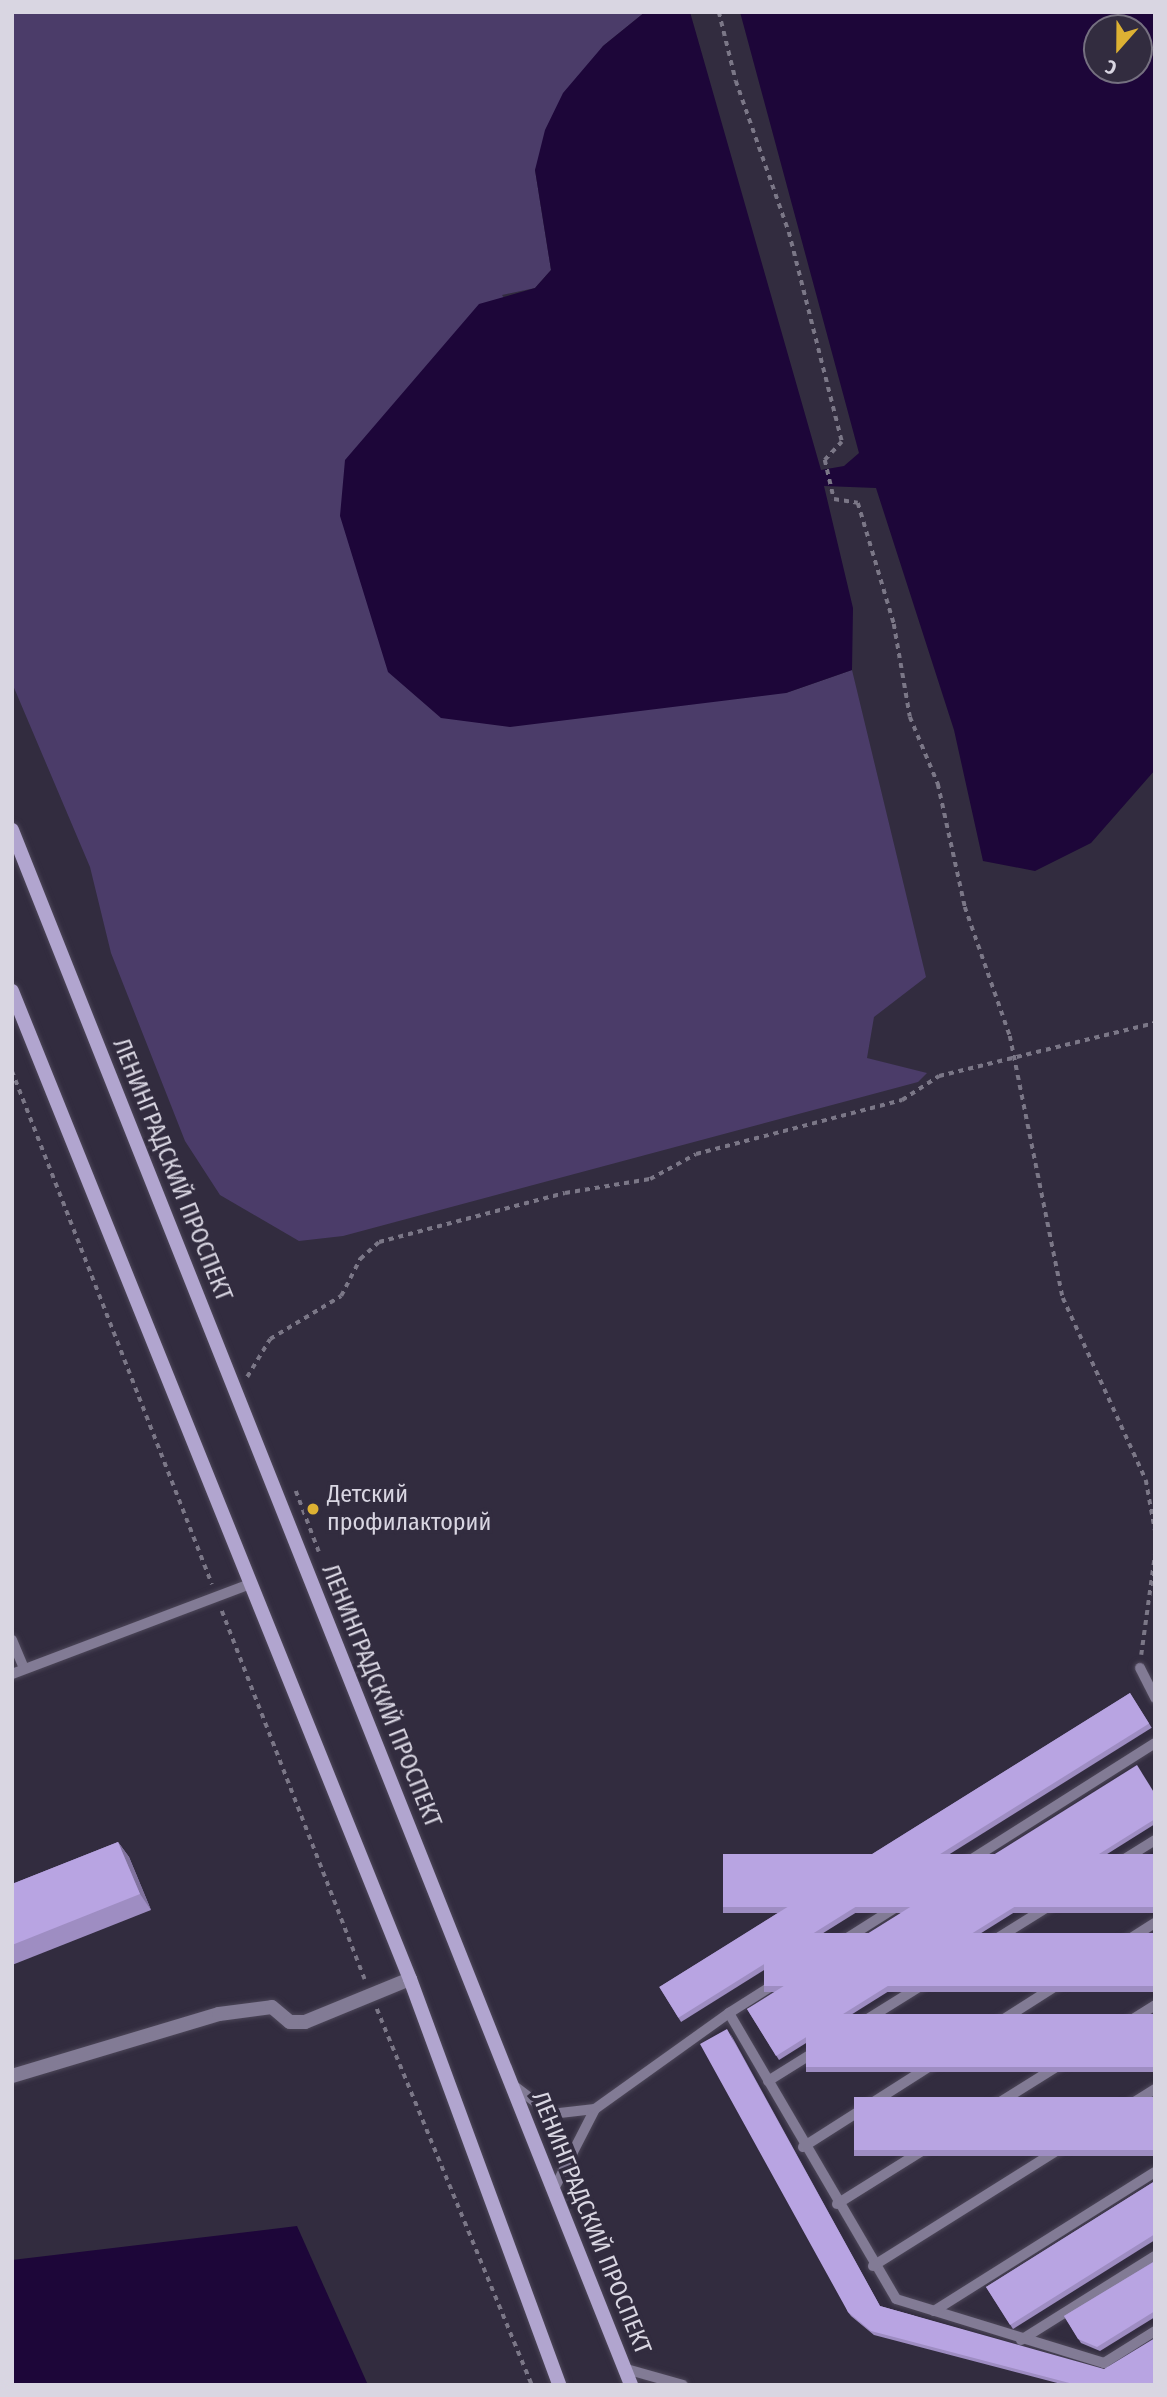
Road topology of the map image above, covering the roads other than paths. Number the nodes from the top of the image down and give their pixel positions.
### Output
1 (12, 830) edge
2 (12, 991) edge
3 (247, 1585) junction
4 (12, 1640) edge
5 (24, 1668) junction
6 (1140, 1668) road end
7 (12, 1674) edge
8 (1155, 1698) edge
9 (1155, 1743) edge
10 (1155, 1840) edge
11 (1155, 1923) edge
12 (410, 1979) junction
13 (1155, 2005) edge
14 (729, 2013) junction
15 (12, 2076) edge
16 (768, 2081) junction
17 (510, 2083) junction
18 (1155, 2089) edge
19 (595, 2109) junction
20 (803, 2147) junction
21 (1155, 2172) edge
22 (553, 2191) junction
23 (836, 2204) junction
24 (1155, 2256) edge
25 (873, 2266) junction
26 (934, 2311) junction
27 (1155, 2331) edge
28 (1021, 2340) junction
29 (626, 2369) junction
30 (559, 2385) edge
31 (631, 2385) edge
32 (683, 2385) edge

1 - 17 main road, ЛЕНИНГРАДСКИЙ ПРОСПЕКТ
2 - 3 main road
3 - 5 lane
3 - 12 main road
4 - 5 lane
5 - 7 lane
6 - 8 lane
9 - 14 lane
10 - 16 lane
11 - 20 lane
12 - 15 street
12 - 30 main road
13 - 23 lane
14 - 16 lane
14 - 19 lane
16 - 20 lane
17 - 19 lane
17 - 22 main road, ЛЕНИНГРАДСКИЙ ПРОСПЕКТ
18 - 25 lane
19 - 22 lane
20 - 23 lane
21 - 26 lane
22 - 29 main road, ЛЕНИНГРАДСКИЙ ПРОСПЕКТ
23 - 25 lane
24 - 28 lane
25 - 26 lane
26 - 28 lane
27 - 28 lane
29 - 31 main road, ЛЕНИНГРАДСКИЙ ПРОСПЕКТ
29 - 32 lane

